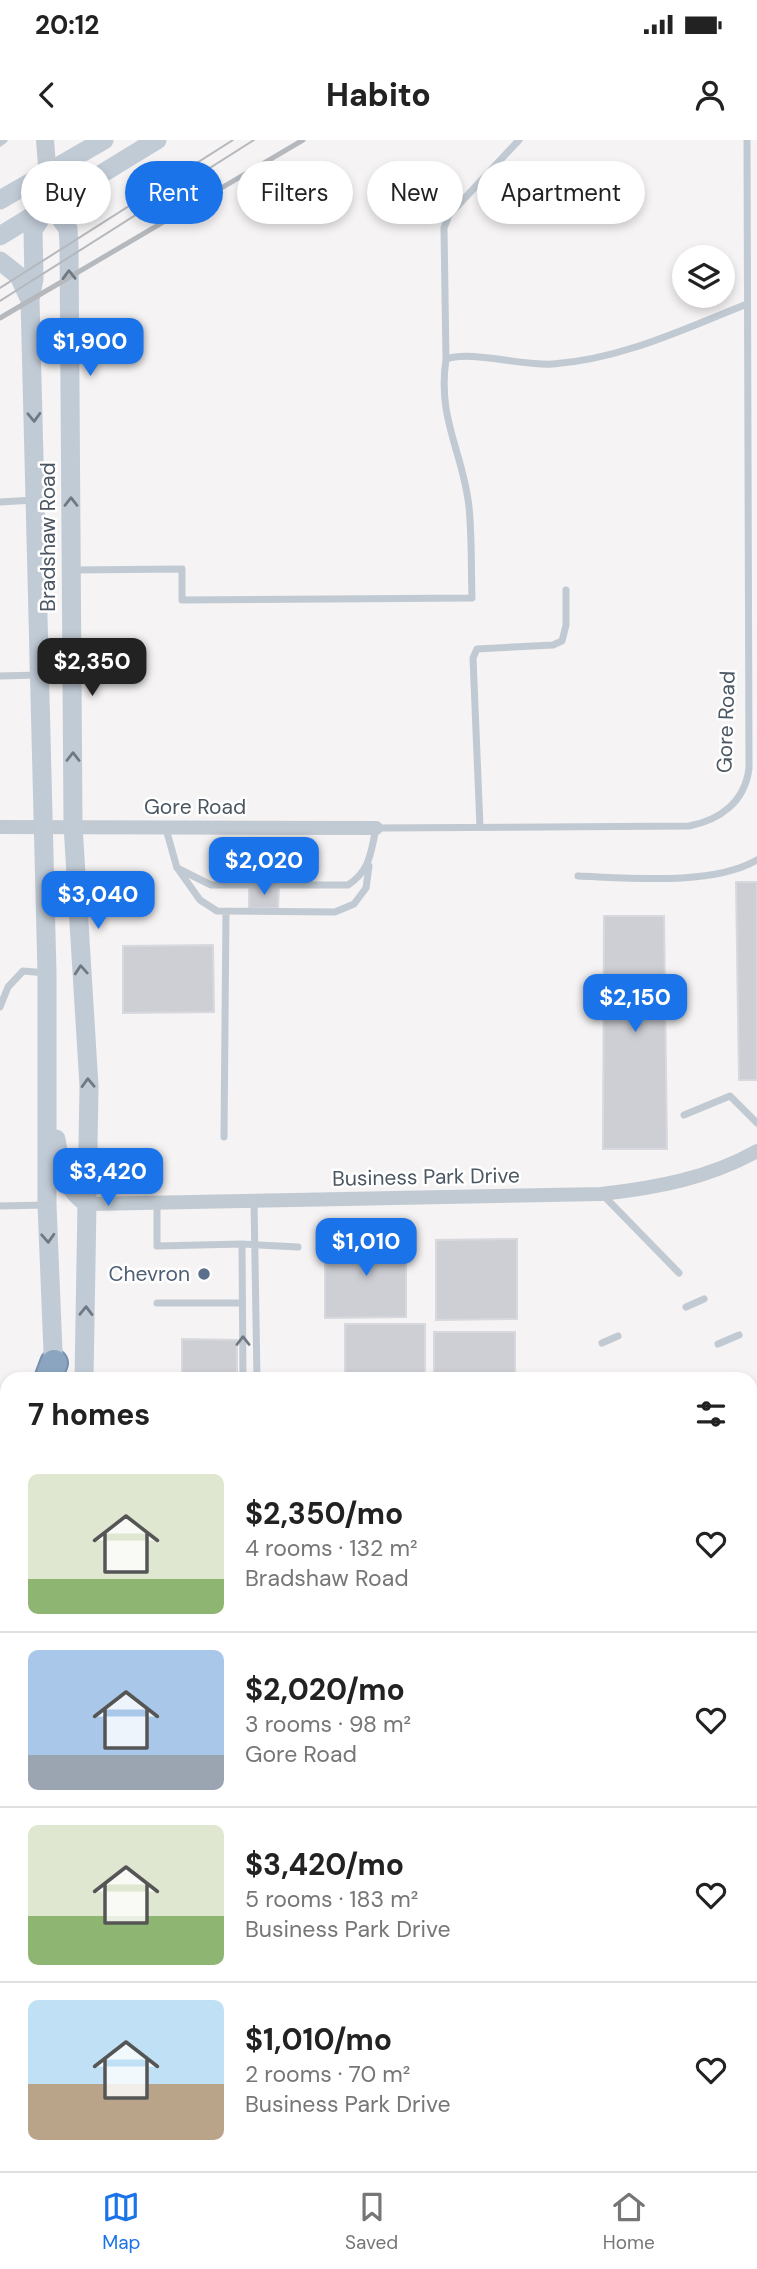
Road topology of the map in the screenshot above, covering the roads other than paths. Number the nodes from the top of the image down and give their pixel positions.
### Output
1 (45, 140) edge
2 (104, 140) edge
3 (158, 140) edge
4 (519, 140) edge
5 (747, 140) edge
6 (45, 161) edge
7 (64, 161) edge
8 (111, 168) edge
9 (21, 186) edge
10 (0, 200) edge
11 (21, 223) edge
12 (37, 224) edge
13 (64, 224) edge
14 (0, 236) edge
15 (0, 261) edge
16 (30, 299) junction
17 (747, 304) junction
18 (446, 359) junction
19 (37, 500) junction
20 (0, 502) edge
21 (71, 570) junction
22 (566, 590) dead end
23 (40, 675) junction
24 (0, 676) edge
25 (73, 825) junction
26 (42, 826) junction
27 (0, 827) edge
28 (480, 827) junction
29 (376, 828) junction
30 (166, 829) junction
31 (757, 859) edge
32 (370, 860) junction
33 (177, 868) junction
34 (578, 876) dead end
35 (226, 911) junction
36 (47, 973) junction
37 (0, 1007) edge
38 (47, 1072) junction
39 (684, 1115) dead end
40 (757, 1124) edge
41 (224, 1137) dead end
42 (757, 1151) edge
43 (601, 1194) junction
44 (254, 1201) junction
45 (157, 1203) junction
46 (88, 1204) junction
47 (47, 1205) junction
48 (0, 1206) edge
49 (242, 1244) junction
50 (256, 1245) junction
51 (298, 1247) dead end
52 (679, 1273) dead end
53 (704, 1299) dead end
54 (157, 1303) dead end
55 (242, 1303) junction
56 (686, 1307) dead end
57 (739, 1335) dead end
58 (618, 1336) dead end
59 (602, 1343) dead end
60 (718, 1344) dead end
61 (52, 1372) edge
62 (84, 1372) edge
63 (243, 1372) edge
64 (257, 1372) edge

1 - 6 street, Bradshaw Road
2 - 7 main road
3 - 8 main road
4 - 18 lane
5 - 17 lane, Gore Road
9 - 10 main road
11 - 14 main road
12 - 16 main road, Bradshaw Road
21 -> 13 main road, Bradshaw Road
15 - 16 main road
16 -> 19 main road, Bradshaw Road
17 - 18 lane
17 - 28 lane, Gore Road
18 - 21 lane
19 - 20 lane
19 - 23 main road, Bradshaw Road
25 -> 21 main road, Bradshaw Road
22 - 28 lane
23 - 24 lane
23 - 26 main road, Bradshaw Road
25 - 26 street, Gore Road
25 - 30 street, Gore Road
46 -> 25 main road, Bradshaw Road
26 - 27 street, Gore Road
26 - 36 main road, Bradshaw Road
28 - 29 lane, Gore Road
29 - 30 street, Gore Road
29 - 32 lane
30 - 33 lane
31 - 34 lane
32 - 33 lane
32 - 35 lane
33 - 35 lane
35 - 41 lane
36 - 37 lane
36 - 38 main road, Bradshaw Road
38 - 46 main road
38 - 47 main road, Bradshaw Road
39 - 40 lane
42 - 43 street, Business Park Drive
43 - 44 street, Business Park Drive
43 - 52 lane
44 - 45 street, Business Park Drive
44 - 50 lane
45 - 46 street, Business Park Drive
45 - 49 lane
62 -> 46 main road, Bradshaw Road
47 - 48 lane
47 -> 61 main road, Bradshaw Road
49 - 50 lane
49 - 55 lane
50 - 51 lane
50 - 64 lane
53 - 56 lane
54 - 55 lane
63 -> 55 lane
57 - 60 lane
58 - 59 lane

